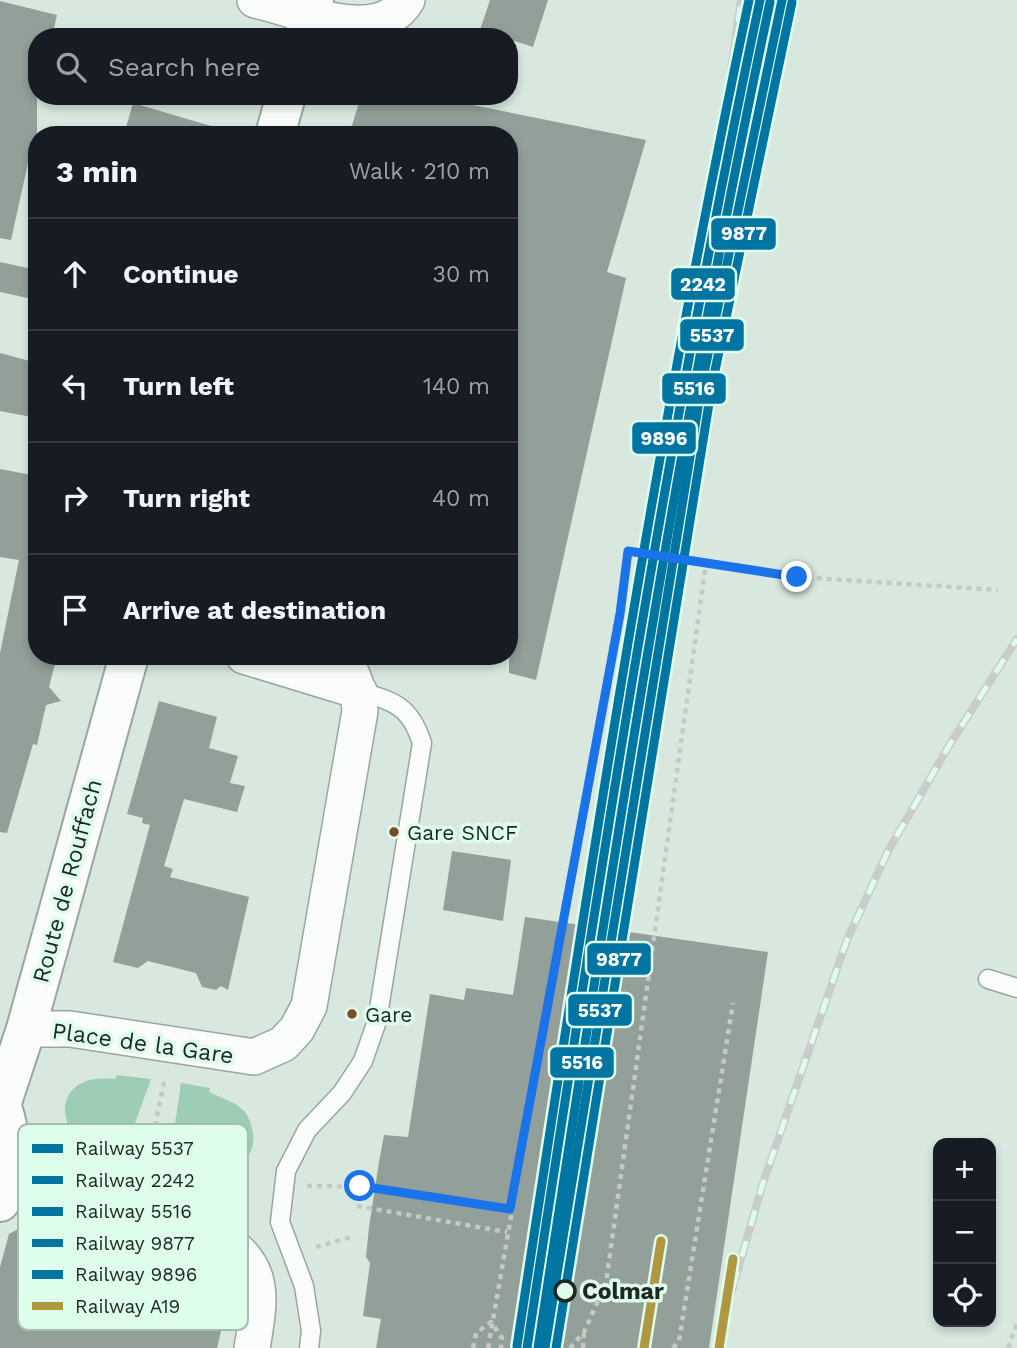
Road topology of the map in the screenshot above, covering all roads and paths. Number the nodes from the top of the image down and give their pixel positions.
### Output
1 (255, 0) edge
2 (394, 5) edge
3 (309, 18) edge
4 (283, 105) edge
5 (278, 126) edge
6 (706, 563) junction
7 (998, 590) dead end
8 (127, 665) edge
9 (274, 665) edge
10 (347, 665) edge
11 (359, 691) junction
12 (988, 979) dead end
13 (1017, 988) edge
14 (733, 1003) dead end
15 (26, 1029) junction
16 (171, 1046) junction
17 (1, 1106) edge
18 (155, 1124) edge
19 (3, 1180) edge
20 (305, 1186) dead end
21 (357, 1206) dead end
22 (510, 1209) junction
23 (507, 1232) junction
24 (352, 1237) dead end
25 (313, 1248) dead end
26 (248, 1262) edge
27 (491, 1322) junction
28 (1017, 1323) edge
29 (584, 1332) junction
30 (677, 1346) edge
31 (252, 1348) edge
32 (309, 1348) edge
33 (473, 1348) edge
34 (488, 1348) edge
35 (500, 1348) edge
36 (570, 1348) edge
37 (583, 1348) edge
38 (1008, 1348) edge

1 - 3 street
2 - 3 street
4 - 5 main road
6 - 7 path
6 - 22 path
6 - 29 path
8 - 15 main road, Route de Rouffach
9 - 11 street
10 - 11 street
11 - 16 street, Place de la Gare
11 - 32 lane
12 - 13 lane
14 - 30 path
15 - 16 street, Place de la Gare
15 - 17 main road, Route de Rouffach
16 - 18 path
17 - 19 main road
20 - 22 path
21 - 23 path
22 - 23 path
23 - 27 path
24 - 25 path
26 - 31 street
27 - 33 path
27 - 34 path
27 - 35 path
28 - 38 path
29 - 36 path
29 - 37 path

